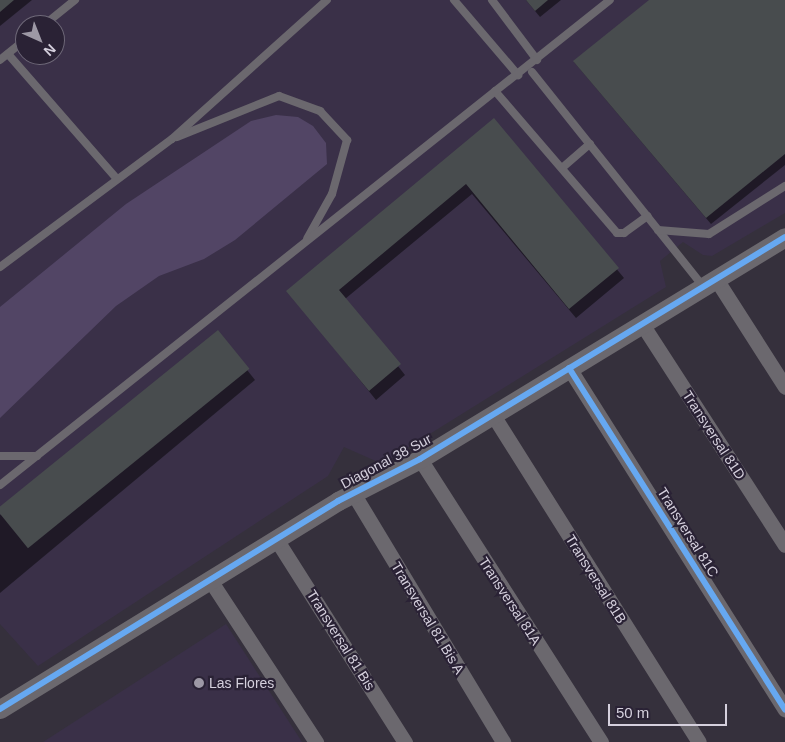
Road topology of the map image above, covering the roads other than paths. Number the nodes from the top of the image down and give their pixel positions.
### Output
1 (76, 0) edge
2 (328, 0) edge
3 (454, 0) edge
4 (492, 0) edge
5 (610, 0) edge
6 (57, 15) edge
7 (15, 48) edge
8 (8, 54) junction
9 (538, 57) junction
10 (0, 60) edge
11 (532, 72) junction
12 (515, 75) junction
13 (495, 91) junction
14 (172, 139) junction
15 (590, 144) junction
16 (562, 168) junction
17 (116, 178) junction
18 (785, 186) edge
19 (647, 216) junction
20 (658, 230) junction
21 (784, 240) edge
22 (305, 243) junction
23 (0, 268) edge
24 (709, 283) junction
25 (642, 324) junction
26 (569, 368) junction
27 (785, 387) edge
28 (493, 415) junction
29 (0, 456) edge
30 (37, 456) junction
31 (420, 459) junction
32 (0, 485) edge
33 (353, 493) junction
34 (276, 538) junction
35 (785, 546) edge
36 (210, 580) junction
37 (0, 709) edge
38 (785, 710) edge
39 (316, 742) edge
40 (405, 742) edge
41 (503, 742) edge
42 (601, 742) edge
43 (699, 742) edge

1 - 6 lane
2 - 14 lane
3 - 12 lane
4 - 9 lane
5 - 9 lane
7 - 8 lane
8 - 10 lane
8 - 17 lane
9 - 11 lane
9 - 12 lane
11 - 12 lane
11 - 15 lane
12 - 13 lane
13 - 16 lane
13 - 22 lane
14 - 17 lane
14 - 22 lane
15 - 16 lane
15 - 19 lane
16 - 19 lane
17 - 23 lane
18 - 20 lane
19 - 20 lane
20 - 24 lane
21 - 24 street, Diagonal 38 Sur
22 - 30 lane
24 - 25 street, Diagonal 38 Sur
24 - 27 street
25 - 26 street, Diagonal 38 Sur
25 - 35 street, Transversal 81D
26 - 28 street, Diagonal 38 Sur
26 - 38 street, Transversal 81C
28 - 31 street, Diagonal 38 Sur
28 - 43 street, Transversal 81B
29 - 30 lane
30 - 32 lane
31 - 33 street, Diagonal 38 Sur
31 - 42 street, Transversal 81A
33 - 34 street, Diagonal 38 Sur
33 - 41 street, Transversal 81 Bis A
34 - 36 street, Diagonal 38 Sur
34 - 40 street, Transversal 81 Bis
36 - 37 street, Diagonal 38 Sur
36 - 39 street

